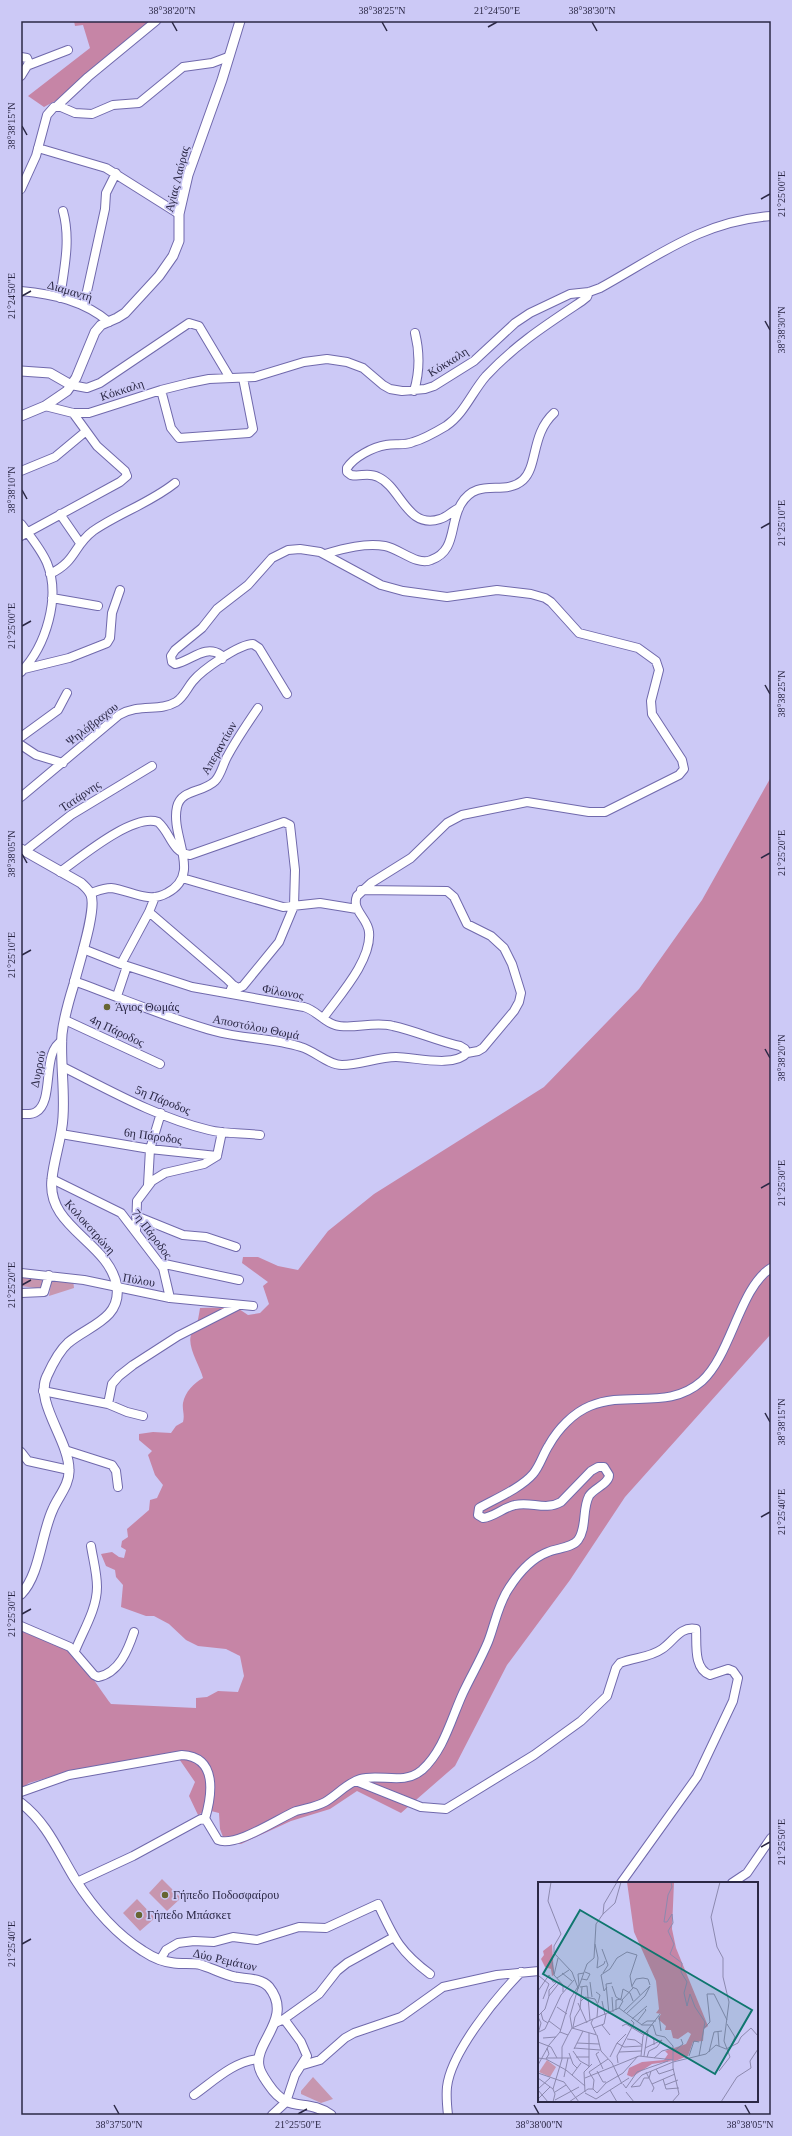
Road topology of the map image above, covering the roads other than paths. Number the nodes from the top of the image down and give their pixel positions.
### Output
1 (156, 21) edge
2 (240, 21) edge
3 (68, 50) dead end
4 (23, 57) edge
5 (228, 57) junction
6 (28, 65) junction
7 (21, 76) edge
8 (57, 106) junction
9 (38, 148) junction
10 (116, 173) junction
11 (23, 179) edge
12 (21, 189) edge
13 (63, 211) dead end
14 (179, 214) junction
15 (771, 216) edge
16 (21, 291) edge
17 (589, 292) junction
18 (60, 298) junction
19 (84, 305) junction
20 (109, 322) junction
21 (415, 332) dead end
22 (21, 371) edge
23 (230, 378) junction
24 (243, 378) junction
25 (71, 385) junction
26 (161, 390) junction
27 (414, 391) junction
28 (45, 406) junction
29 (73, 413) junction
30 (554, 413) dead end
31 (21, 416) edge
32 (85, 432) junction
33 (21, 471) edge
34 (175, 483) dead end
35 (459, 508) junction
36 (60, 514) junction
37 (21, 524) edge
38 (24, 534) edge
39 (80, 543) junction
40 (325, 554) junction
41 (50, 574) junction
42 (120, 590) dead end
43 (52, 598) junction
44 (98, 606) dead end
45 (222, 659) junction
46 (23, 671) edge
47 (67, 693) dead end
48 (287, 694) dead end
49 (258, 708) dead end
50 (21, 738) edge
51 (21, 745) edge
52 (62, 763) junction
53 (152, 766) dead end
54 (21, 796) edge
55 (23, 850) edge
56 (183, 854) junction
57 (60, 872) junction
58 (182, 878) junction
59 (361, 890) junction
60 (91, 893) junction
61 (155, 897) junction
62 (294, 906) junction
63 (356, 909) junction
64 (149, 912) junction
65 (83, 949) junction
66 (124, 965) junction
67 (74, 981) junction
68 (233, 985) junction
69 (228, 994) junction
70 (117, 996) junction
71 (324, 1018) junction
72 (65, 1020) junction
73 (62, 1041) junction
74 (464, 1055) junction
75 (160, 1064) dead end
76 (63, 1067) junction
77 (161, 1113) junction
78 (21, 1114) edge
79 (222, 1132) junction
80 (62, 1134) junction
81 (260, 1135) dead end
82 (150, 1149) junction
83 (218, 1156) junction
84 (52, 1179) junction
85 (148, 1185) junction
86 (136, 1216) junction
87 (136, 1231) junction
88 (236, 1247) dead end
89 (160, 1263) junction
90 (771, 1268) edge
91 (21, 1273) edge
92 (49, 1275) junction
93 (239, 1280) dead end
94 (117, 1288) junction
95 (21, 1293) edge
96 (170, 1298) junction
97 (238, 1305) junction
98 (253, 1306) dead end
99 (43, 1391) junction
100 (108, 1404) junction
101 (144, 1416) dead end
102 (65, 1450) junction
103 (21, 1452) edge
104 (24, 1462) edge
105 (70, 1470) junction
106 (118, 1487) dead end
107 (91, 1546) dead end
108 (21, 1594) edge
109 (21, 1626) edge
110 (134, 1632) dead end
111 (75, 1651) junction
112 (356, 1781) junction
113 (21, 1792) edge
114 (21, 1803) edge
115 (205, 1819) junction
116 (771, 1838) edge
117 (77, 1882) junction
118 (622, 1882) edge
119 (734, 1882) edge
120 (394, 1937) junction
121 (160, 1960) junction
122 (538, 1970) edge
123 (521, 1972) junction
124 (430, 1974) dead end
125 (284, 2019) junction
126 (275, 2022) junction
127 (258, 2059) junction
128 (302, 2065) junction
129 (194, 2095) dead end
130 (286, 2102) junction
131 (272, 2115) edge
132 (331, 2115) edge
133 (448, 2115) edge

1 - 8 street
2 - 5 street, Αγίας Λαύρας
3 - 6 street
4 - 6 street
5 - 8 street
5 - 14 street, Αγίας Λαύρας
6 - 7 street
8 - 9 street
9 - 10 street
9 - 11 street
10 - 14 street
10 - 19 street
11 - 12 street
13 - 18 street
14 - 20 street, Αγίας Λαύρας
15 - 17 street, Κόκκαλη
16 - 18 street, Διαμαντή
17 - 27 street, Κόκκαλη
17 - 35 street
18 - 19 street, Διαμαντή
19 - 20 street, Διαμαντή
20 - 25 street
21 - 27 street
22 - 25 street
23 - 24 street, Κόκκαλη
23 - 25 street
23 - 26 street, Κόκκαλη
24 - 26 street
24 - 27 street, Κόκκαλη
25 - 28 street
26 - 29 street, Κόκκαλη
28 - 29 street, Κόκκαλη
28 - 31 street
29 - 32 street
30 - 35 street
32 - 33 street
32 - 36 street
34 - 39 street
35 - 40 street
36 - 38 street
36 - 39 street
37 - 38 street
38 - 41 street
39 - 41 street
40 - 45 street
40 - 59 street
41 - 43 street
42 - 46 street
43 - 44 street
43 - 46 street
45 - 48 street, Ψηλόβραχου
45 - 52 street, Ψηλόβραχου
47 - 50 street
49 - 56 street, Απεραντίων
51 - 52 street
52 - 54 street, Ψηλόβραχου
53 - 55 street, Τατάρνης
55 - 57 street
56 - 57 street
56 - 58 street, Απεραντίων
56 - 62 street
57 - 60 street
58 - 61 street
58 - 62 street
59 - 63 street
59 - 74 street, Αποστόλου Θωμά
60 - 61 street
60 - 65 street, Κολοκοτρώνη
61 - 64 street
62 - 63 street
62 - 68 street
63 - 71 street
64 - 66 street
64 - 68 street
65 - 66 street, Φίλωνος
65 - 67 street, Κολοκοτρώνη
66 - 69 street, Φίλωνος
66 - 70 street
67 - 70 street, Αποστόλου Θωμά
67 - 72 street, Κολοκοτρώνη
68 - 69 street
69 - 71 street, Φίλωνος
70 - 74 street, Αποστόλου Θωμά
71 - 74 street, Φίλωνος
72 - 73 street, Κολοκοτρώνη
72 - 75 street, 4η Πάροδος
73 - 76 street, Κολοκοτρώνη
73 - 78 street, Δυρρού
76 - 77 street, 5η Πάροδος
76 - 80 street, Κολοκοτρώνη
77 - 79 street, 5η Πάροδος
77 - 82 street
79 - 81 street, 5η Πάροδος
79 - 83 street
80 - 82 street, 6η Πάροδος
80 - 84 street, Κολοκοτρώνη
82 - 83 street, 6η Πάροδος
82 - 85 street
83 - 85 street
84 - 87 street, 7η Πάροδος
84 - 94 street, Κολοκοτρώνη
85 - 86 street
86 - 87 street
86 - 88 street
87 - 89 street, 7η Πάροδος
89 - 93 street
89 - 96 street, 7η Πάροδος
90 - 112 street
91 - 92 street, Πύλου
92 - 94 street, Πύλου
92 - 95 street
94 - 96 street, Πύλου
94 - 99 street
96 - 97 street, Πύλου
97 - 98 street, Πύλου
97 - 100 street
99 - 100 street
99 - 102 street
100 - 101 street
102 - 105 street
102 - 106 street
103 - 104 street
104 - 105 street
105 - 108 street
107 - 111 street
109 - 111 street
110 - 111 street
112 - 115 street
112 - 118 street
113 - 115 street
114 - 117 street, Δύο Ρεμάτων
115 - 117 street
116 - 119 street
117 - 121 street, Δύο Ρεμάτων
120 - 121 street
120 - 124 street
120 - 125 street
121 - 126 street, Δύο Ρεμάτων
122 - 123 street
123 - 128 street
123 - 133 street
125 - 126 street
125 - 128 street
126 - 127 street, Δύο Ρεμάτων
127 - 129 street
127 - 130 street
128 - 130 street
130 - 131 street
130 - 132 street

